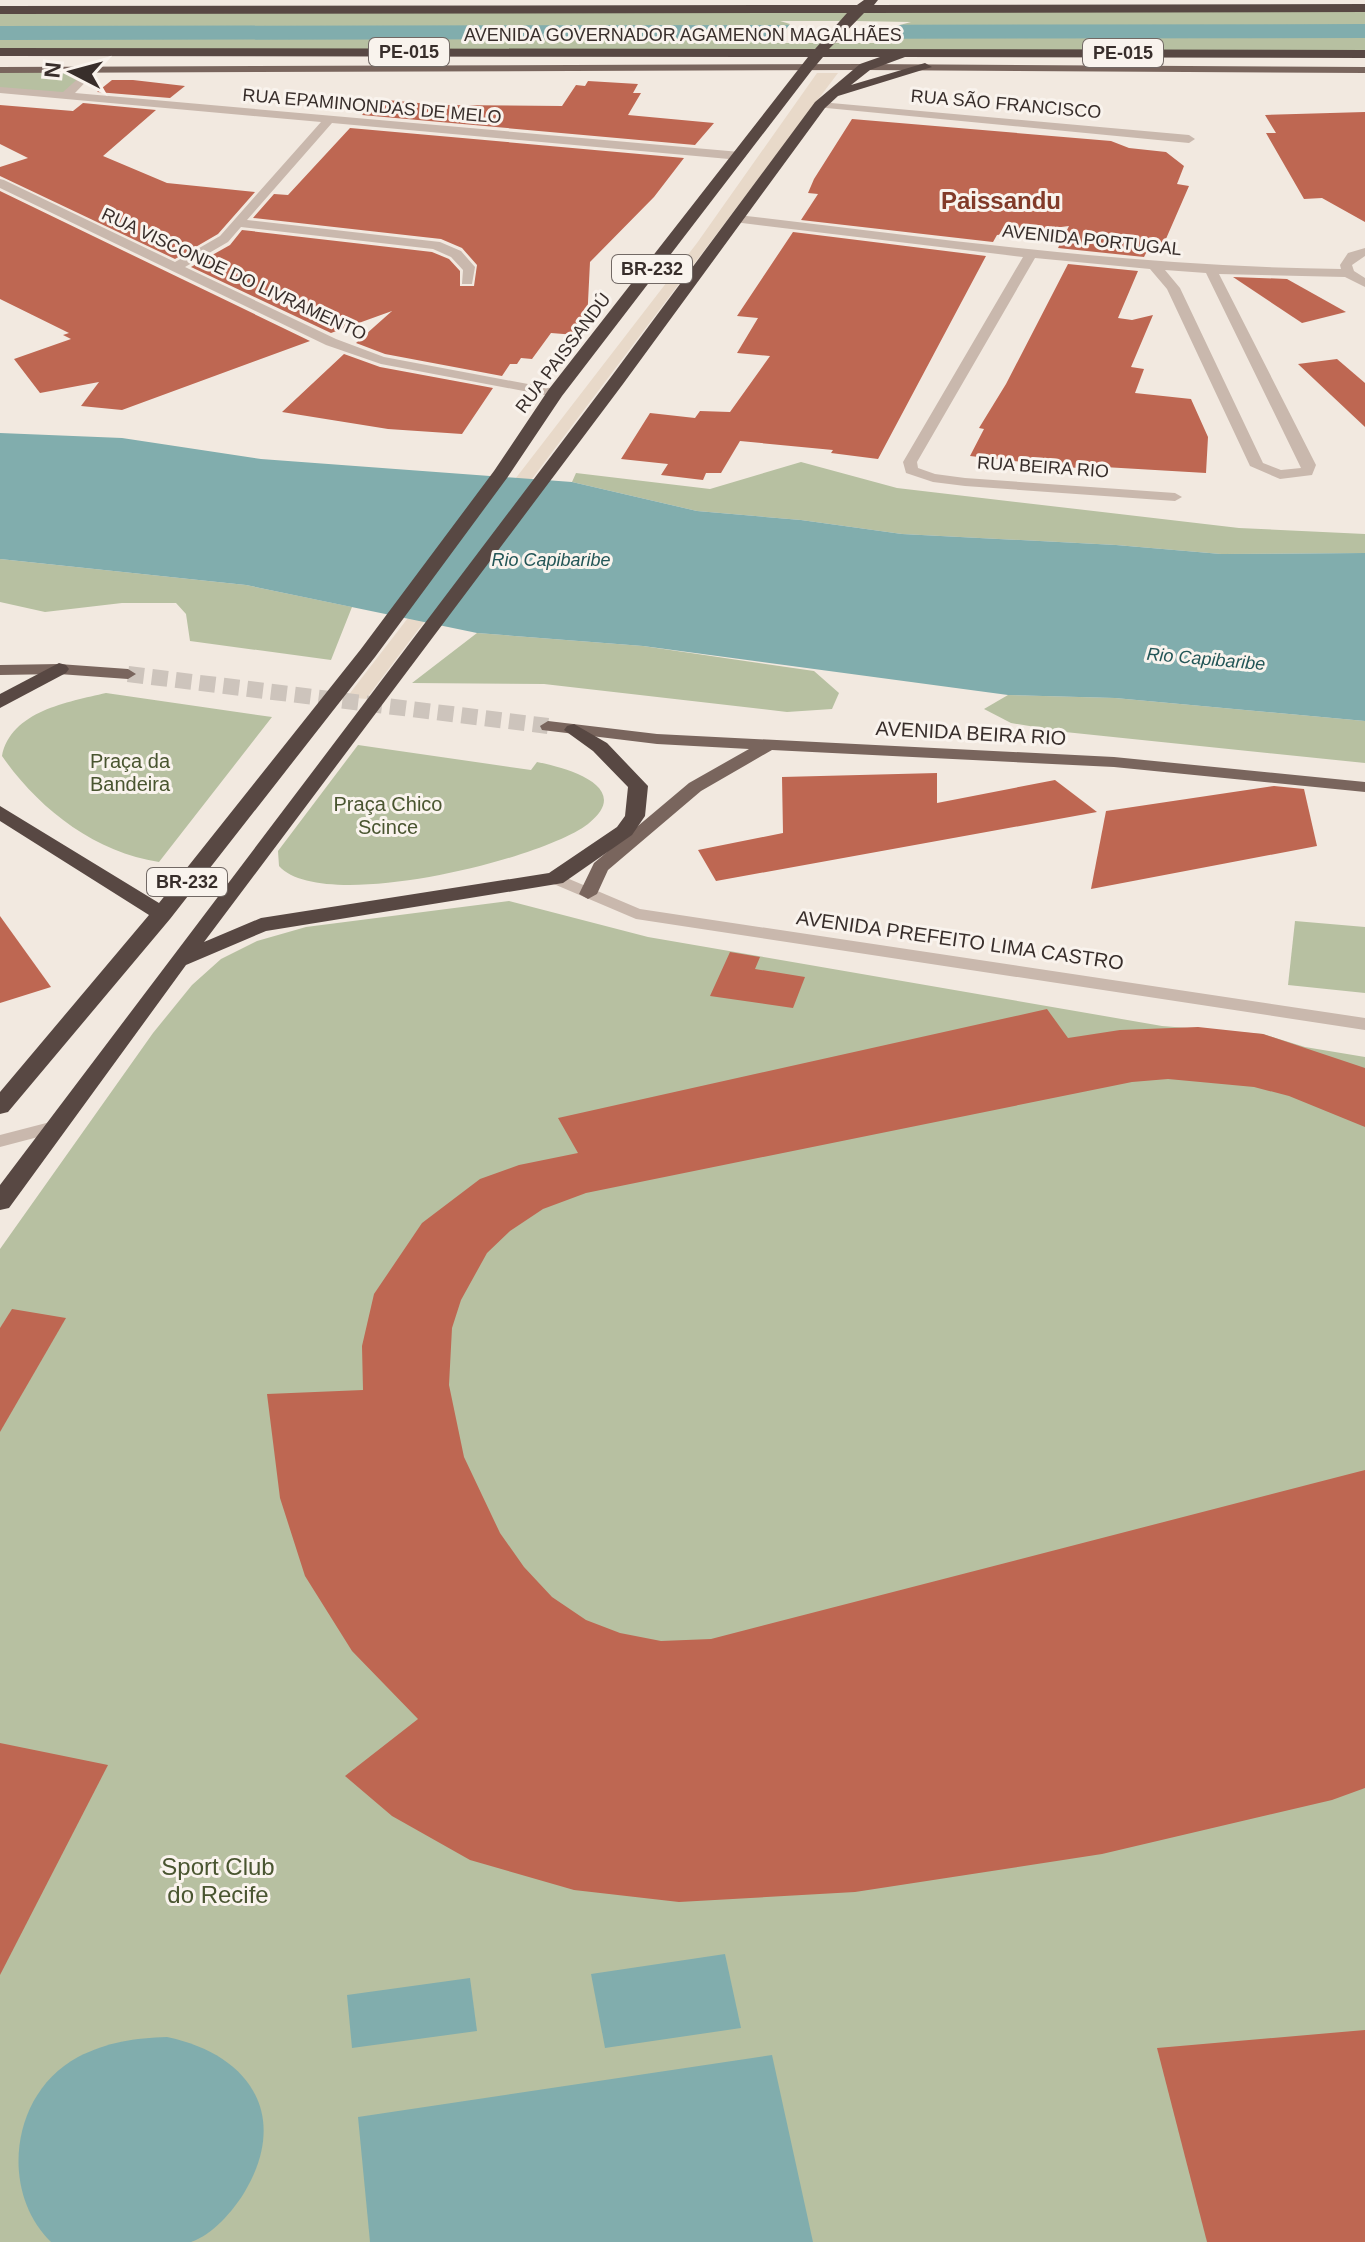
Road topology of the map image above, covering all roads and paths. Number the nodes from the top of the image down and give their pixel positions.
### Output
1 (119, 0) edge
2 (1303, 0) edge
3 (1357, 0) edge
4 (1365, 1) edge
5 (238, 8) junction
6 (1284, 8) junction
7 (1365, 8) edge
8 (0, 10) edge
9 (864, 10) edge
10 (870, 30) dead end
11 (822, 49) junction
12 (0, 52) edge
13 (354, 52) junction
14 (904, 53) junction
15 (973, 53) junction
16 (1365, 54) edge
17 (807, 67) junction
18 (865, 67) junction
19 (925, 67) junction
20 (1121, 68) junction
21 (246, 69) junction
22 (0, 70) edge
23 (91, 70) junction
24 (1365, 70) edge
25 (0, 90) edge
26 (834, 94) junction
27 (66, 96) junction
28 (820, 105) junction
29 (328, 121) junction
30 (1189, 139) dead end
31 (740, 156) junction
32 (0, 183) edge
33 (738, 219) junction
34 (237, 223) junction
35 (1032, 252) junction
36 (1365, 252) edge
37 (1154, 266) junction
38 (175, 268) junction
39 (1211, 271) junction
40 (1348, 273) junction
41 (467, 281) dead end
42 (1365, 283) edge
43 (555, 393) junction
44 (1175, 497) dead end
45 (59, 669) junction
46 (0, 670) edge
47 (128, 674) tunnel mouth
48 (0, 702) edge
49 (548, 726) tunnel mouth
50 (574, 730) junction
51 (766, 746) junction
52 (1365, 787) edge
53 (0, 812) edge
54 (555, 878) junction
55 (588, 894) junction
56 (162, 914) junction
57 (175, 963) junction
58 (1365, 1024) edge
59 (0, 1107) edge
60 (54, 1127) junction
61 (0, 1141) edge
62 (0, 1202) edge

1 - 5 highway
2 - 6 highway
3 - 4 highway
5 - 8 highway, AVENIDA GOVERNADOR AGAMENON MAGALHÃES / PE-015
5 - 9 highway, AVENIDA GOVERNADOR AGAMENON MAGALHÃES / PE-015
6 - 7 highway, AVENIDA GOVERNADOR AGAMENON MAGALHÃES / PE-015
6 - 9 highway, AVENIDA GOVERNADOR AGAMENON MAGALHÃES / PE-015
9 - 10 highway
9 - 11 highway, BR-232
11 - 13 highway, AVENIDA GOVERNADOR AGAMENON MAGALHÃES / PE-015
11 - 14 highway, AVENIDA GOVERNADOR AGAMENON MAGALHÃES / PE-015
11 - 17 highway, BR-232
12 - 13 highway, AVENIDA GOVERNADOR AGAMENON MAGALHÃES / PE-015
13 - 21 highway
14 - 15 highway, AVENIDA GOVERNADOR AGAMENON MAGALHÃES / PE-015
14 - 18 highway, BR-232
15 - 16 highway, AVENIDA GOVERNADOR AGAMENON MAGALHÃES / PE-015
15 - 20 highway
17 - 18 main road, AVENIDA GOVERNADOR AGAMENON MAGALHÃES
17 - 21 main road, AVENIDA GOVERNADOR AGAMENON MAGALHÃES
17 - 31 highway, RUA PAISSANDÚ / BR-232
18 - 19 main road, AVENIDA GOVERNADOR AGAMENON MAGALHÃES
18 - 26 highway, BR-232
19 - 20 main road, AVENIDA GOVERNADOR AGAMENON MAGALHÃES
19 - 26 highway
20 - 24 main road, AVENIDA GOVERNADOR AGAMENON MAGALHÃES
21 - 23 main road, AVENIDA GOVERNADOR AGAMENON MAGALHÃES
22 - 23 main road, AVENIDA GOVERNADOR AGAMENON MAGALHÃES
23 - 27 street
25 - 27 street, RUA EPAMINONDAS DE MELO
26 - 28 highway, BR-232
27 - 29 street, RUA EPAMINONDAS DE MELO
28 - 30 street, RUA SÃO FRANCISCO
28 - 33 highway, BR-232
29 - 31 street, RUA EPAMINONDAS DE MELO
29 - 34 street
31 - 43 highway, RUA PAISSANDÚ / BR-232
32 - 38 street, RUA VISCONDE DO LIVRAMENTO
33 - 35 street, AVENIDA PORTUGAL
33 - 57 highway, BR-232
34 - 38 street
34 - 41 street
35 - 37 street, AVENIDA PORTUGAL
35 - 44 street, RUA BEIRA RIO
36 - 40 street
37 - 39 street, AVENIDA PORTUGAL
37 - 39 street
38 - 43 street, RUA VISCONDE DO LIVRAMENTO
39 - 40 street, AVENIDA PORTUGAL
40 - 42 street
43 - 56 highway, RUA PAISSANDÚ / BR-232
45 - 46 main road
45 - 47 main road
45 - 48 highway
49 - 50 main road, AVENIDA BEIRA RIO
50 - 51 main road, AVENIDA BEIRA RIO
50 - 54 highway
51 - 52 main road, AVENIDA BEIRA RIO
51 - 55 main road
53 - 56 highway
54 - 55 street, AVENIDA PREFEITO LIMA CASTRO
54 - 57 highway
55 - 58 street, AVENIDA PREFEITO LIMA CASTRO
56 - 59 highway, BR-232
57 - 60 highway, BR-232
60 - 61 street
60 - 62 highway, BR-232

